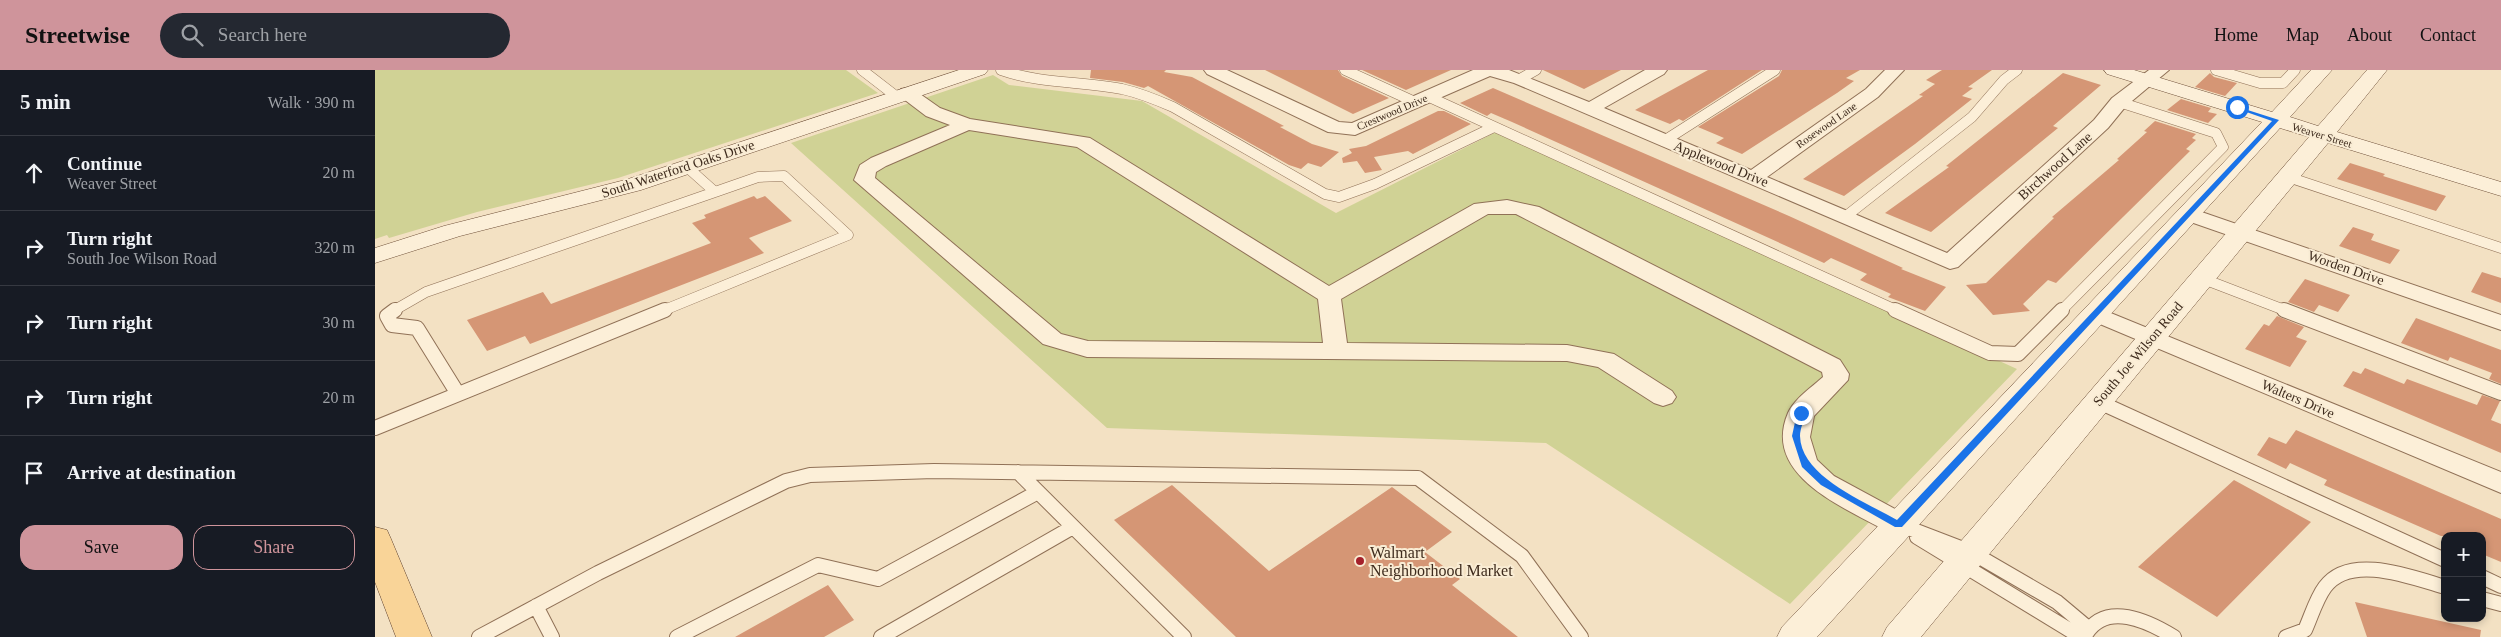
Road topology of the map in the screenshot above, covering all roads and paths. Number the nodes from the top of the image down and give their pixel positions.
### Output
1 (863, 70) edge
2 (978, 70) edge
3 (1001, 70) edge
4 (1213, 70) edge
5 (1345, 70) edge
6 (1489, 70) edge
7 (1658, 70) edge
8 (1775, 70) edge
9 (1895, 70) edge
10 (2017, 70) edge
11 (2114, 70) edge
12 (2216, 70) edge
13 (2295, 70) edge
14 (2322, 70) edge
15 (2377, 70) edge
16 (1528, 74) edge
17 (2153, 74) edge
18 (902, 95) junction
19 (1421, 99) junction
20 (2119, 102) junction
21 (1589, 109) junction
22 (2276, 120) junction
23 (966, 124) junction
24 (1493, 127) junction
25 (2320, 135) junction
26 (1664, 141) junction
27 (687, 167) junction
28 (2285, 176) junction
29 (1754, 177) junction
30 (2501, 189) edge
31 (715, 192) junction
32 (2190, 214) junction
33 (1845, 217) junction
34 (2240, 231) junction
35 (2501, 248) edge
36 (375, 256) edge
37 (1950, 262) joint
38 (2201, 278) junction
39 (1329, 296) junction
40 (2096, 314) junction
41 (2501, 323) edge
42 (2151, 337) junction
43 (1336, 351) junction
44 (2501, 393) edge
45 (458, 394) junction
46 (1663, 397) dead end
47 (2099, 402) junction
48 (375, 428) edge
49 (1018, 472) junction
50 (2501, 483) edge
51 (1038, 492) junction
52 (1898, 524) junction
53 (1073, 527) junction
54 (375, 539) edge
55 (2441, 558) edge
56 (1966, 559) junction
57 (2486, 579) edge
58 (2441, 586) edge
59 (2501, 586) edge
60 (2486, 600) edge
61 (2501, 604) edge
62 (536, 606) junction
63 (2085, 634) edge
64 (414, 637) edge
65 (479, 637) edge
66 (552, 637) edge
67 (677, 637) edge
68 (881, 637) edge
69 (1184, 637) edge
70 (1581, 637) edge
71 (1795, 637) edge
72 (1900, 637) edge
73 (2173, 637) edge
74 (2286, 637) edge

1 - 18 lane
2 - 18 main road, South Waterford Oaks Drive
3 - 24 lane
4 - 19 street, Crestwood Drive
5 - 19 lane
6 - 16 street, Applewood Drive
6 - 19 street, Crestwood Drive
7 - 21 street
8 - 26 lane
9 - 29 street, Rosewood Lane
10 - 33 lane
11 - 17 main road, Weaver Street
12 - 13 lane
14 - 22 main road
15 - 25 main road, South Joe Wilson Road
16 - 21 street, Applewood Drive
17 - 20 street, Birchwood Lane
17 - 22 main road, Weaver Street
18 - 23 street
18 - 27 main road, South Waterford Oaks Drive
19 - 24 lane
20 - 24 lane
20 - 37 street, Birchwood Lane
21 - 26 street, Applewood Drive
22 - 25 main road, Weaver Street
22 - 32 main road
23 - 39 street
23 - 43 street
25 - 28 main road, South Joe Wilson Road
25 - 30 main road, Weaver Street
26 - 29 street, Applewood Drive
27 - 31 lane
27 - 36 main road, South Waterford Oaks Drive
28 - 34 main road, South Joe Wilson Road
28 - 35 lane
29 - 33 street, Applewood Drive
31 - 45 lane
31 - 45 lane
32 - 34 street, Worden Drive
32 - 40 main road
33 - 37 street, Applewood Drive
34 - 38 main road, South Joe Wilson Road
34 - 41 street, Worden Drive
38 - 42 main road, South Joe Wilson Road
38 - 44 lane
39 - 43 street
39 - 52 street
40 - 42 street, Walters Drive
40 - 52 main road
42 - 47 main road, South Joe Wilson Road
42 - 50 street, Walters Drive
43 - 46 street
45 - 48 lane
47 - 55 lane
47 - 56 main road, South Joe Wilson Road
49 - 51 lane
49 - 62 lane
49 - 70 lane
51 - 53 lane
51 - 67 lane
52 - 56 lane
52 - 71 main road
53 - 68 lane
53 - 69 lane
54 - 64 main road
56 - 63 lane
56 - 72 main road, South Joe Wilson Road
57 - 59 lane
58 - 74 lane
60 - 61 lane
62 - 65 lane
62 - 66 lane
63 - 73 lane

